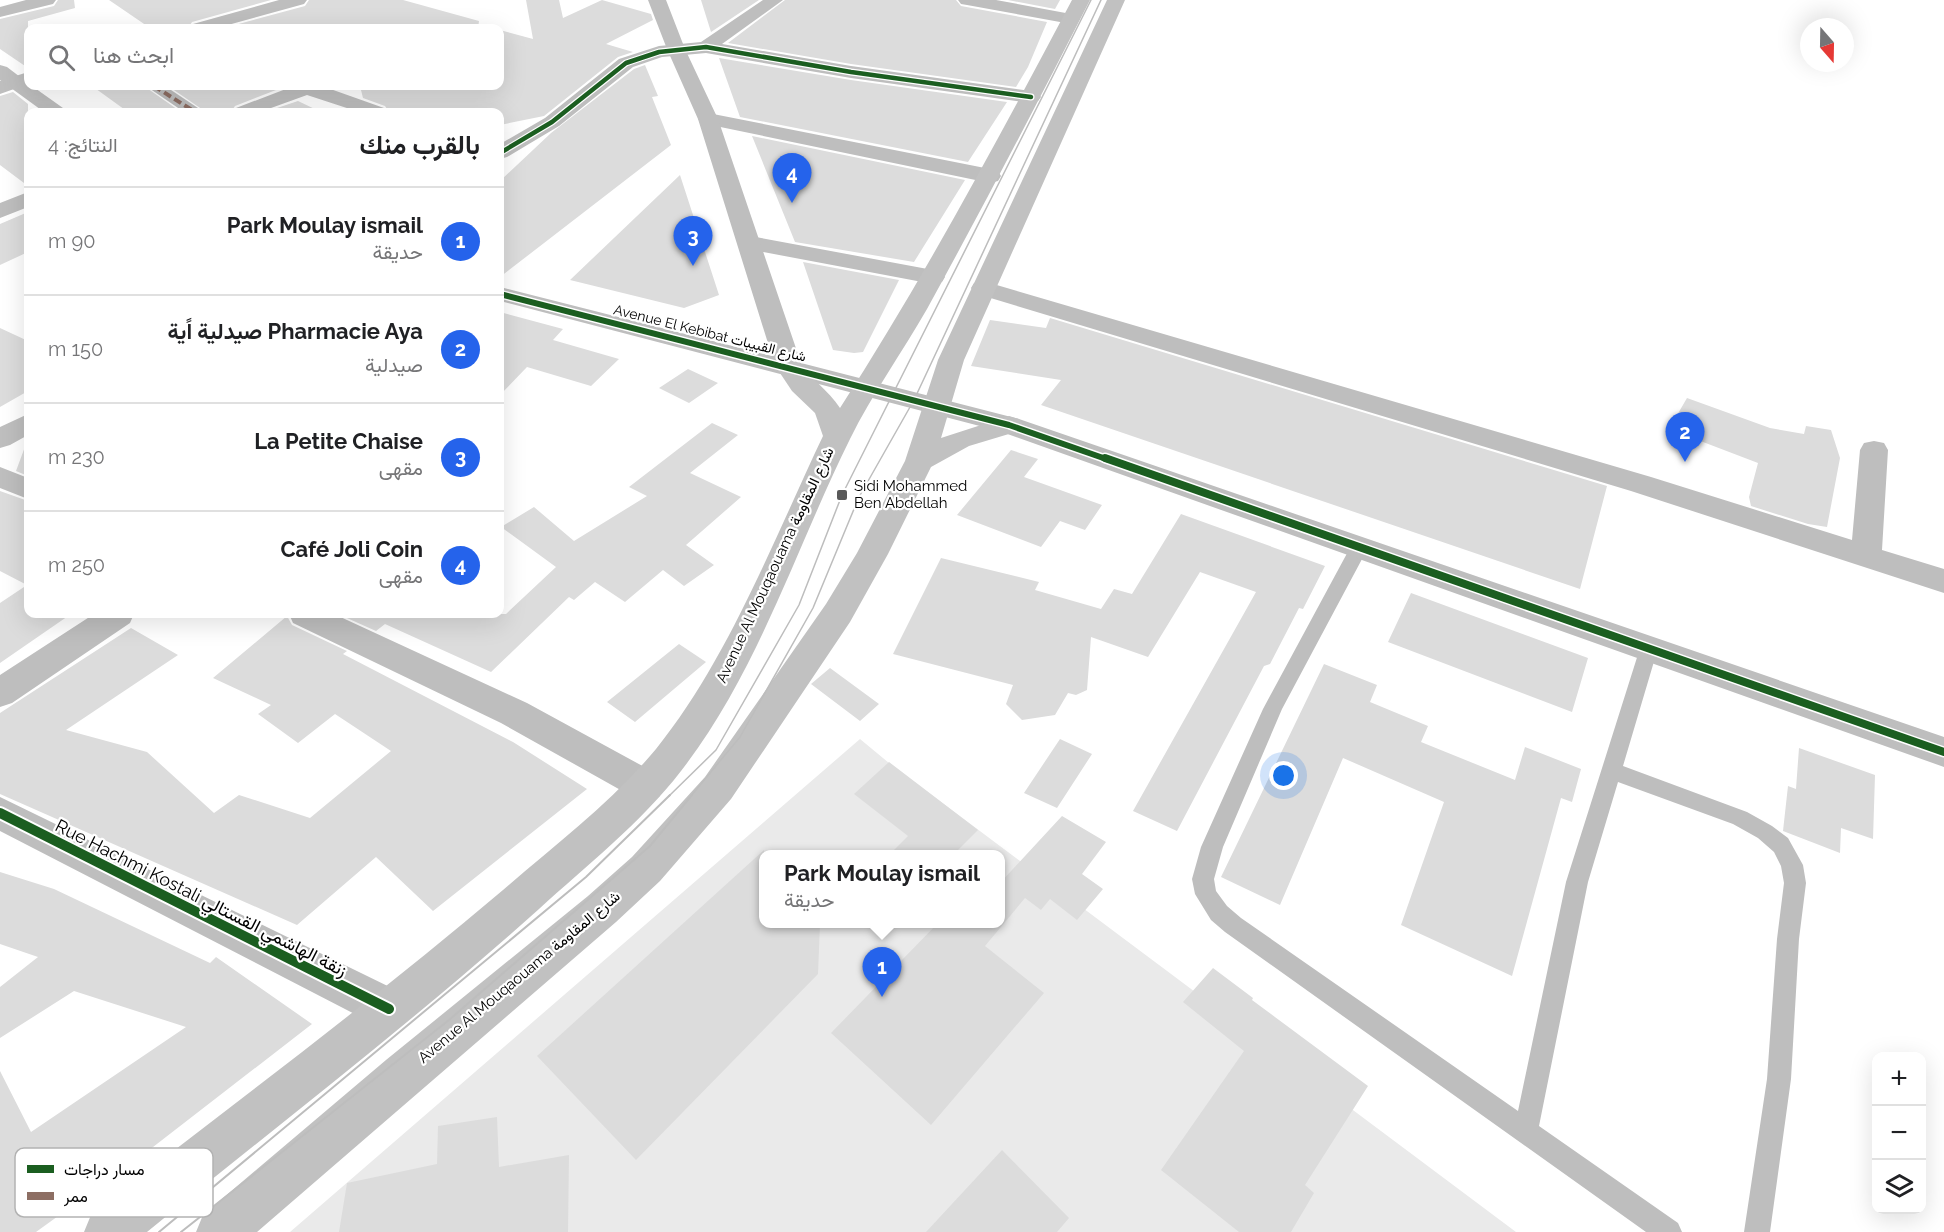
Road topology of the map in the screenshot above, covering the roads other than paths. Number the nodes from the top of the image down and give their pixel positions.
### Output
1 (47, 0) edge
2 (298, 0) edge
3 (657, 0) edge
4 (774, 0) edge
5 (968, 0) edge
6 (1081, 0) edge
7 (1116, 0) edge
8 (0, 12) edge
9 (1071, 19) junction
10 (213, 24) edge
11 (706, 47) junction
12 (676, 49) junction
13 (11, 79) edge
14 (24, 89) edge
15 (26, 90) edge
16 (160, 90) edge
17 (296, 90) edge
18 (317, 90) edge
19 (1031, 98) junction
20 (51, 108) edge
21 (189, 108) edge
22 (253, 108) edge
23 (365, 108) edge
24 (708, 119) junction
25 (504, 151) edge
26 (990, 176) junction
27 (24, 200) edge
28 (2, 208) edge
29 (750, 243) junction
30 (933, 277) junction
31 (983, 288) junction
32 (504, 295) edge
33 (789, 367) junction
34 (867, 387) junction
35 (925, 403) junction
36 (1009, 425) junction
37 (837, 436) junction
38 (1874, 450) dead end
39 (920, 461) junction
40 (0, 477) edge
41 (24, 487) edge
42 (1360, 546) junction
43 (1866, 556) junction
44 (1944, 581) edge
45 (112, 618) edge
46 (313, 618) edge
47 (1649, 648) junction
48 (0, 693) edge
49 (1944, 752) edge
50 (1612, 771) junction
51 (646, 786) junction
52 (0, 813) edge
53 (389, 1009) junction
54 (1526, 1130) junction
55 (213, 1149) edge
56 (127, 1217) edge
57 (108, 1232) edge
58 (220, 1232) edge
59 (1669, 1232) edge
60 (1757, 1232) edge

1 - 8 street
2 - 10 street
3 - 12 street
4 - 11 street
5 - 9 street
6 - 9 main road, Avenue Al Mouqaouama شارع المقاومة
7 - 31 main road, Avenue Al Mouqaouama شارع المقاومة
9 - 19 main road, Avenue Al Mouqaouama شارع المقاومة
11 - 12 street
11 - 19 street
12 - 24 street
12 - 25 street
13 - 14 street
15 - 20 street
16 - 21 street
17 - 22 street
18 - 23 street
19 - 26 main road, Avenue Al Mouqaouama شارع المقاومة
24 - 26 street
24 - 29 street
26 - 30 main road, Avenue Al Mouqaouama شارع المقاومة
27 - 28 street
29 - 30 street
29 - 33 street
30 - 34 main road, Avenue Al Mouqaouama شارع المقاومة
31 - 35 main road, Avenue Al Mouqaouama شارع المقاومة
31 - 43 street
32 - 33 street, Avenue El Kebibat شارع القبيبات
33 - 34 street, Avenue El Kebibat شارع القبيبات
33 - 37 main road
34 - 35 street, Avenue El Kebibat شارع القبيبات
34 - 37 main road, Avenue Al Mouqaouama شارع المقاومة
35 - 36 street, Avenue El Kebibat شارع القبيبات
35 - 39 main road, Avenue Al Mouqaouama شارع المقاومة
36 - 39 main road
36 - 42 street, Avenue El Kebibat شارع القبيبات
37 - 51 main road, Avenue Al Mouqaouama شارع المقاومة
38 - 43 street
39 - 58 main road, Avenue Al Mouqaouama شارع المقاومة
40 - 41 street
42 - 47 street, Avenue El Kebibat شارع القبيبات
42 - 54 lane
43 - 44 street
45 - 48 street
46 - 51 street
47 - 49 street, Avenue El Kebibat شارع القبيبات
47 - 50 lane
50 - 54 lane
50 - 60 lane
51 - 53 main road, Avenue Al Mouqaouama شارع المقاومة
52 - 53 street, Rue Hachmi Kostali زنقة الهاشمي القستالي
53 - 55 main road, Avenue Al Mouqaouama شارع المقاومة
54 - 59 lane
56 - 57 main road, Avenue Al Mouqaouama شارع المقاومة

